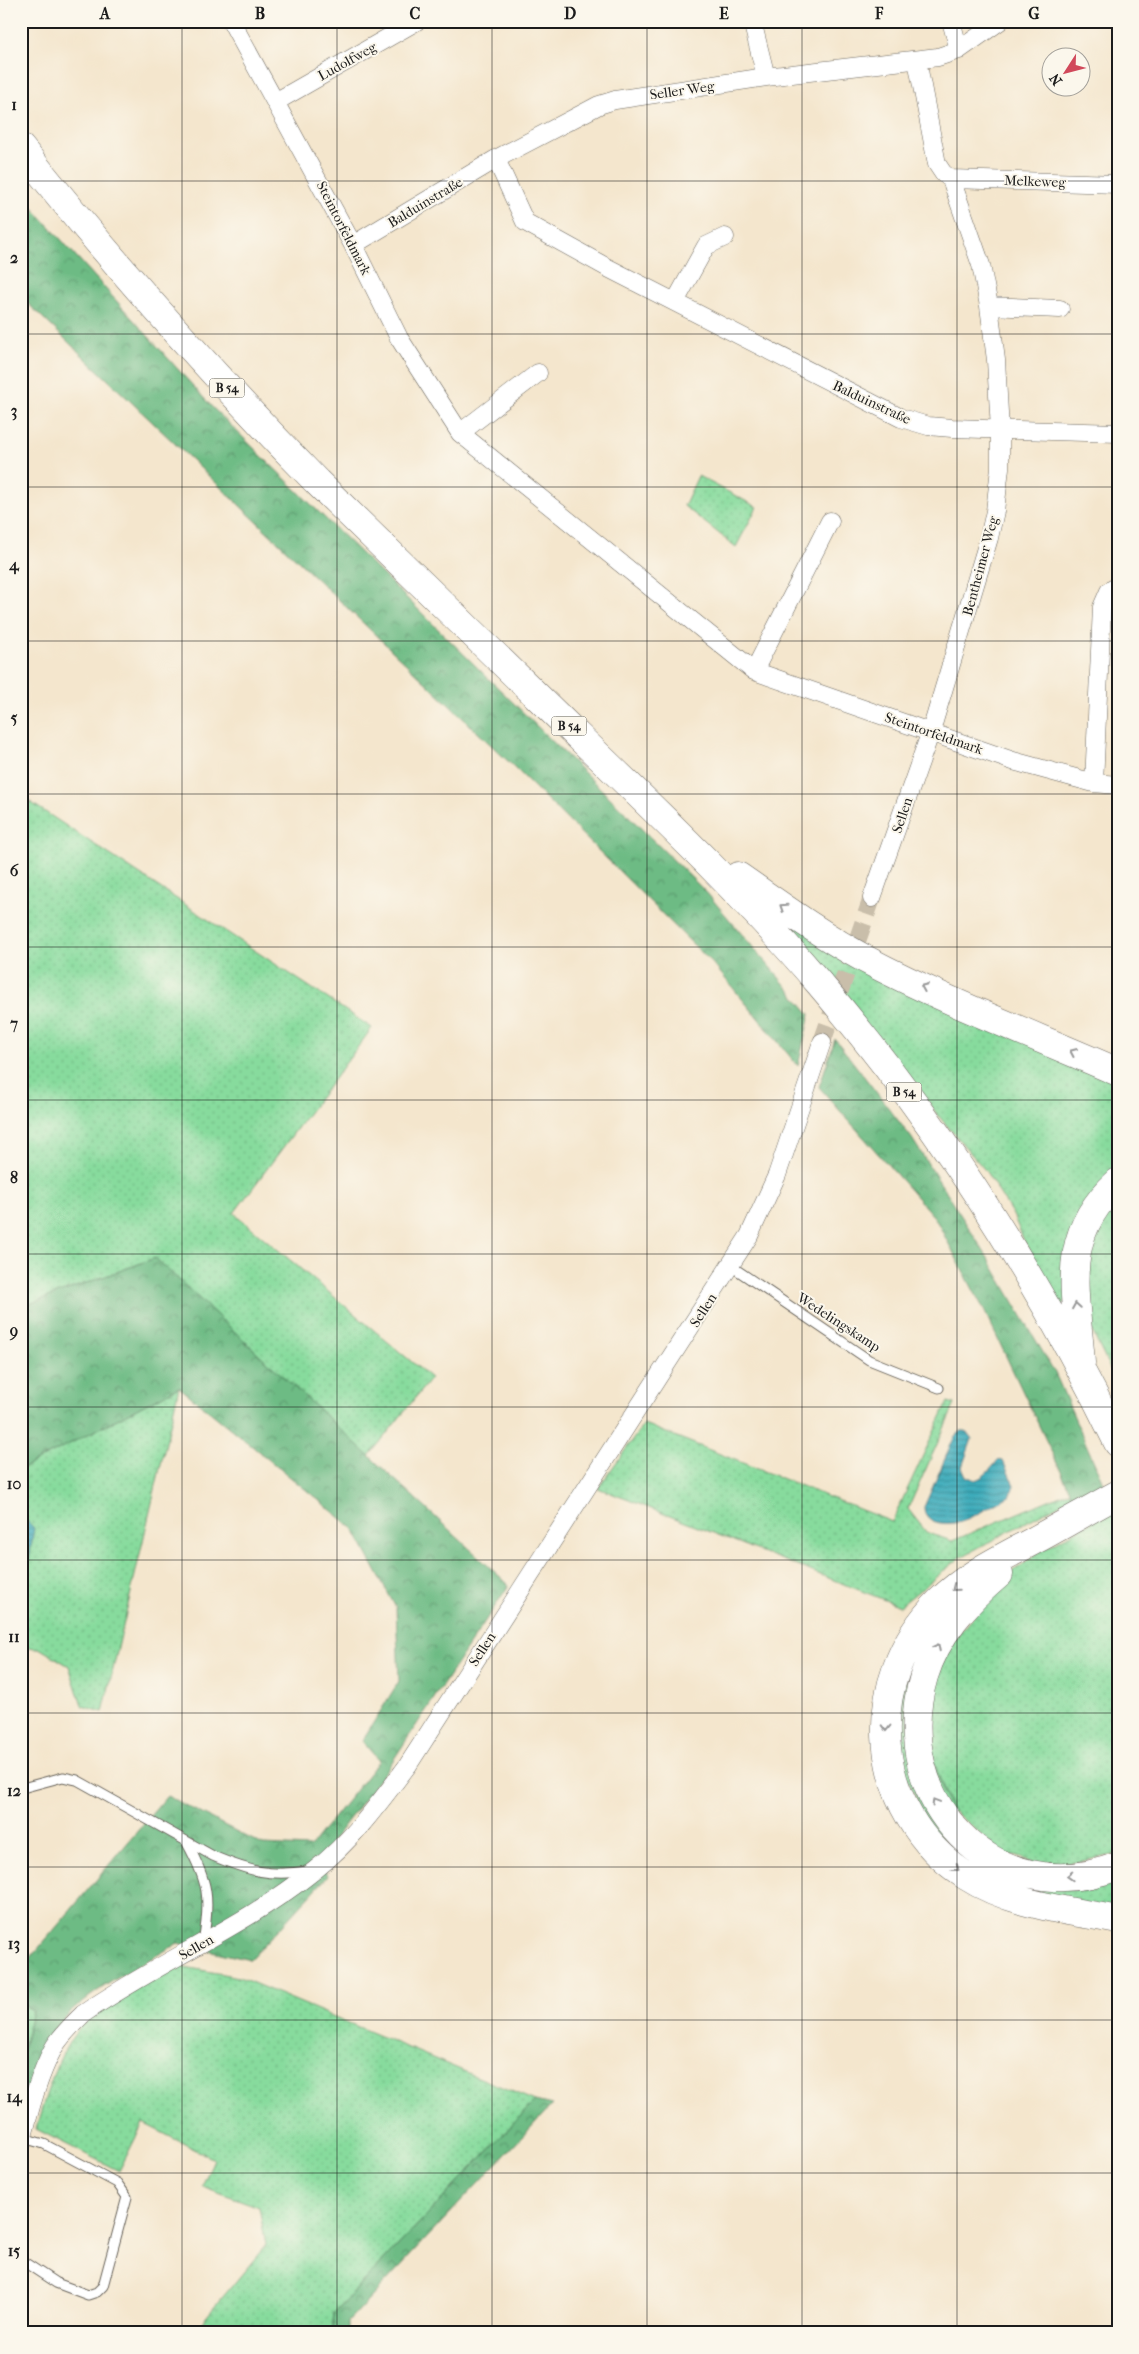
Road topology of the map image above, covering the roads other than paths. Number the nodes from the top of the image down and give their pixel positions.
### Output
1 (232, 21) edge
2 (417, 21) edge
3 (752, 21) edge
4 (951, 21) edge
5 (1000, 21) edge
6 (959, 50) junction
7 (917, 60) junction
8 (766, 77) junction
9 (276, 101) junction
10 (599, 105) joint
11 (21, 148) edge
12 (496, 159) junction
13 (951, 179) junction
14 (1118, 184) edge
15 (725, 238) dead end
16 (354, 245) junction
17 (675, 302) junction
18 (988, 306) junction
19 (1060, 309) dead end
20 (538, 373) dead end
21 (1000, 430) junction
22 (460, 433) junction
23 (1118, 433) edge
24 (830, 521) dead end
25 (1118, 586) edge
26 (754, 671) junction
27 (931, 731) junction
28 (1094, 783) junction
29 (1118, 785) edge
30 (688, 841) junction
31 (872, 898) tunnel mouth
32 (822, 1042) tunnel mouth
33 (1118, 1072) edge
34 (1118, 1182) edge
35 (731, 1266) junction
36 (1082, 1372) junction
37 (939, 1388) dead end
38 (1115, 1437) edge
39 (1118, 1494) edge
40 (1042, 1537) junction
41 (26, 1787) dead end
42 (187, 1842) junction
43 (1118, 1866) edge
44 (316, 1870) junction
45 (1118, 1920) edge
46 (203, 1942) junction
47 (22, 2142) edge
48 (21, 2260) edge

1 - 9 street, Steintorfeldmark
2 - 9 street, Ludolfweg
3 - 8 street
4 - 6 street
5 - 6 street
6 - 7 street
7 - 8 street, Seller Weg
7 - 13 street, Bentheimer Weg
8 - 10 street, Seller Weg
9 - 16 street, Steintorfeldmark
10 - 12 street, Balduinstraße
11 - 30 highway, B 54
12 - 16 street, Balduinstraße
12 - 17 street, Balduinstraße
13 - 14 street, Melkeweg
13 - 18 street, Bentheimer Weg
15 - 17 street
16 - 22 street, Steintorfeldmark
17 - 21 street, Balduinstraße
18 - 19 street
18 - 21 street, Bentheimer Weg
20 - 22 street
21 - 23 street, Balduinstraße
21 - 27 street, Bentheimer Weg
22 - 26 street, Steintorfeldmark
24 - 26 street
25 - 28 street
26 - 27 street, Steintorfeldmark
27 - 28 street, Steintorfeldmark
27 - 31 street, Sellen
28 - 29 street, Steintorfeldmark
33 -> 30 highway
30 - 36 highway, B 54
32 - 35 street, Sellen
36 -> 34 highway
35 - 37 lane, Wedelingskamp
35 - 44 street, Sellen
36 - 38 highway, B 54
39 - 40 highway
43 -> 40 highway
40 -> 45 highway
41 - 42 lane
42 - 44 lane
42 - 46 lane
44 - 46 street, Sellen
46 - 47 street, Sellen
47 - 48 lane

